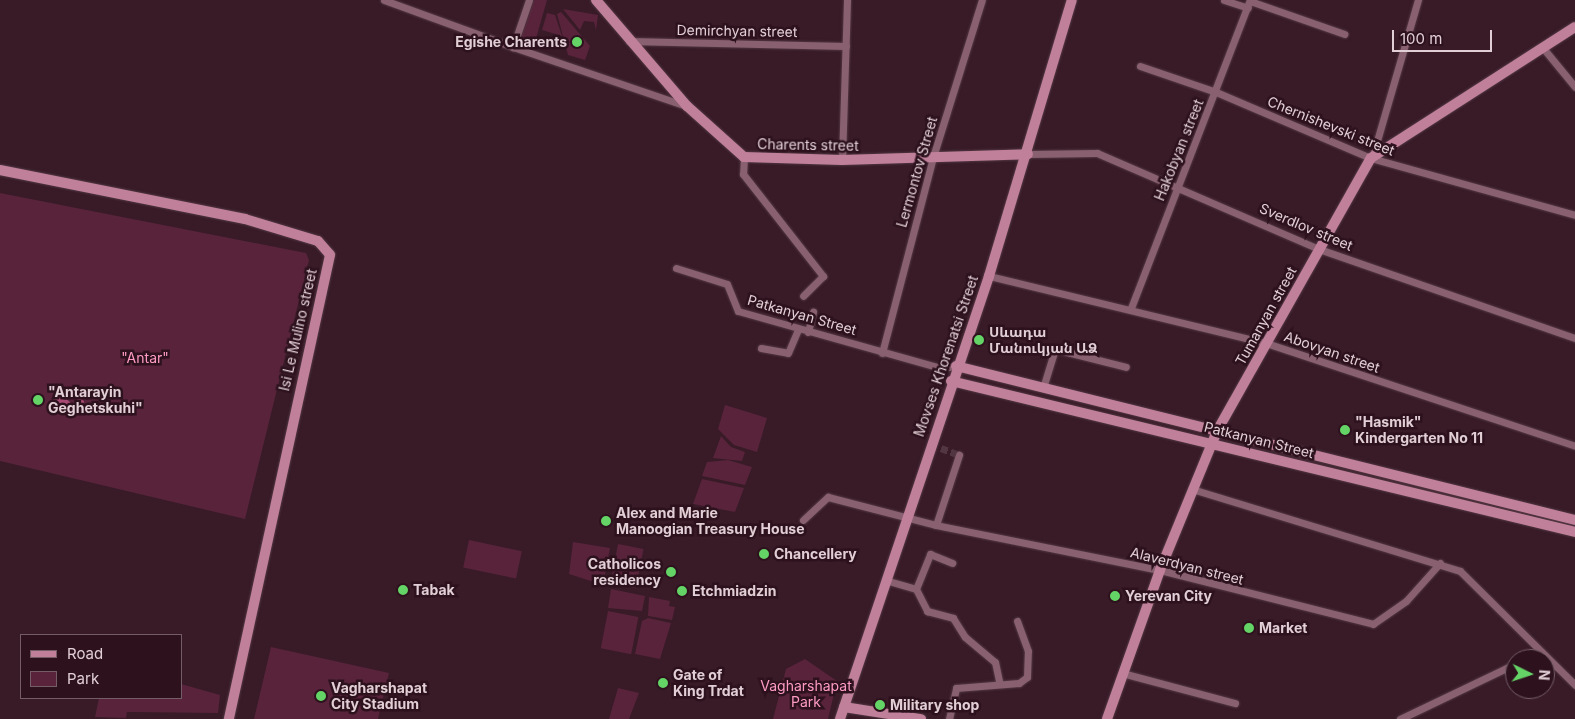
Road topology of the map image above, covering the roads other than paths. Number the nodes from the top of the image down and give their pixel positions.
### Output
1 (384, 0) edge
2 (529, 0) edge
3 (596, 0) edge
4 (847, 0) edge
5 (982, 0) edge
6 (1072, 0) edge
7 (1224, 0) edge
8 (1418, 0) edge
9 (1249, 3) edge
10 (1575, 27) edge
11 (1344, 34) dead end
12 (628, 41) junction
13 (846, 46) junction
14 (513, 47) junction
15 (1543, 48) junction
16 (1140, 66) dead end
17 (1575, 87) edge
18 (1216, 92) junction
19 (687, 106) junction
20 (1028, 154) junction
21 (744, 157) junction
22 (933, 157) junction
23 (1372, 158) junction
24 (842, 160) junction
25 (0, 170) edge
26 (1178, 186) junction
27 (1575, 215) edge
28 (1320, 249) junction
29 (676, 268) dead end
30 (989, 276) junction
31 (803, 296) dead end
32 (1131, 308) junction
33 (813, 312) dead end
34 (798, 329) junction
35 (808, 332) junction
36 (1575, 338) edge
37 (1266, 343) junction
38 (761, 348) dead end
39 (882, 353) junction
40 (956, 366) junction
41 (941, 368) junction
42 (1126, 368) dead end
43 (951, 381) junction
44 (1043, 388) junction
45 (1217, 431) junction
46 (1212, 443) junction
47 (929, 444) junction
48 (1575, 446) edge
49 (941, 448) tunnel mouth
50 (959, 455) dead end
51 (1192, 489) junction
52 (1548, 513) junction
53 (905, 518) junction
54 (803, 520) dead end
55 (1575, 520) edge
56 (1545, 524) junction
57 (936, 525) junction
58 (1575, 532) edge
59 (952, 563) dead end
60 (1440, 563) junction
61 (1160, 570) junction
62 (885, 580) junction
63 (916, 590) junction
64 (1018, 621) dead end
65 (1538, 649) edge
66 (1555, 666) edge
67 (1505, 669) edge
68 (1122, 673) junction
69 (999, 681) junction
70 (1575, 685) edge
71 (1235, 703) dead end
72 (844, 707) junction
73 (229, 719) edge
74 (840, 719) edge
75 (921, 719) edge
76 (949, 719) edge
77 (1107, 719) edge
78 (1400, 719) edge

1 - 14 street
2 - 14 street
3 - 12 main road, Charents street
4 - 13 street
5 - 22 street, Lermontov Street
6 - 20 main road, Movses Khorenatsi Street
7 - 9 street
8 - 23 street
9 - 11 street
9 - 18 street, Hakobyan street
10 - 15 main road, Tumanyan street
12 - 13 street, Demirchyan street
12 - 19 main road, Charents street
13 - 24 street
14 - 19 street
15 - 17 street
15 - 23 main road, Tumanyan street
16 - 18 street, Chernishevski street
18 - 23 street, Chernishevski street
18 - 26 street, Hakobyan street
19 - 21 main road, Charents street
20 - 22 main road, Charents street
20 - 26 street, Sverdlov street
20 - 30 main road, Movses Khorenatsi Street
21 - 24 main road, Charents street
21 - 31 street
22 - 24 main road, Charents street
22 - 39 street, Lermontov Street
23 - 27 street, Chernishevski street
23 - 28 main road, Tumanyan street
25 - 73 main road, Isi Le Mulino street
26 - 28 street, Sverdlov street
26 - 32 street, Hakobyan street
28 - 36 street, Sverdlov street
28 - 37 main road, Tumanyan street
29 - 34 street, Patkanyan Street
30 - 32 street, Abovyan street
30 - 40 main road, Movses Khorenatsi Street
32 - 37 street, Abovyan street
33 - 35 street
34 - 35 street, Patkanyan Street
34 - 38 street
35 - 39 street, Patkanyan Street
37 - 45 main road, Tumanyan street
37 - 48 street, Abovyan street
39 - 41 street, Patkanyan Street
40 - 41 street, Patkanyan Street
40 - 43 main road, Movses Khorenatsi Street
40 - 44 main road, Patkanyan Street
41 - 43 street
42 - 44 street
43 - 46 main road, Patkanyan Street
43 - 47 main road, Movses Khorenatsi Street
44 - 45 main road, Patkanyan Street
45 - 46 main road, Tumanyan street
45 - 52 main road, Patkanyan Street
46 - 51 main road, Tumanyan street
46 - 56 main road, Patkanyan Street
47 - 49 street
47 - 53 main road, Movses Khorenatsi Street
50 - 57 street
51 - 60 street
51 - 61 main road, Tumanyan street
52 - 55 main road, Patkanyan Street
52 - 56 main road
53 - 54 street, Alaverdyan street
53 - 57 street, Alaverdyan street
53 - 62 main road, Movses Khorenatsi Street
56 - 58 main road, Patkanyan Street
57 - 61 street, Alaverdyan street
59 - 63 street
60 - 61 street, Alaverdyan street
60 - 65 street
61 - 68 main road, Tumanyan street
62 - 63 street
62 - 72 main road, Movses Khorenatsi Street
63 - 69 street
64 - 69 street
66 - 70 street
67 - 78 street
68 - 71 street
68 - 77 main road, Tumanyan street
69 - 76 street
72 - 74 main road, Movses Khorenatsi Street
72 - 75 main road

